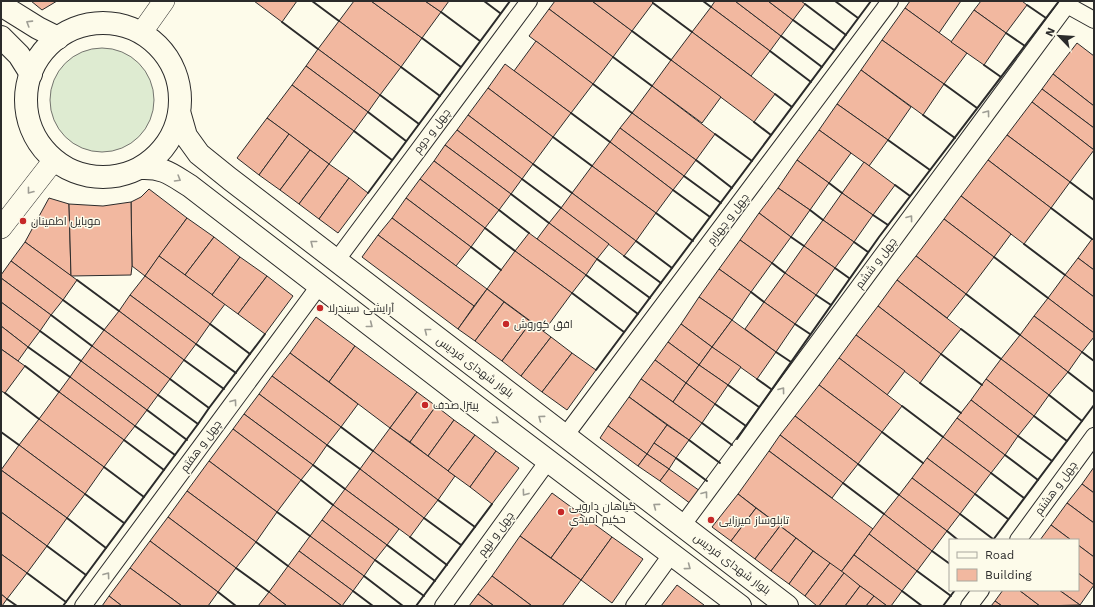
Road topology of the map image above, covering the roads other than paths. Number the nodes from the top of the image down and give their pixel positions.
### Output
1 (164, 1) edge
2 (529, 1) edge
3 (890, 1) edge
4 (1069, 3) edge
5 (1, 5) edge
6 (1094, 20) edge
7 (142, 32) junction
8 (1, 37) edge
9 (58, 38) junction
10 (31, 74) junction
11 (180, 115) junction
12 (54, 160) junction
13 (141, 168) junction
14 (1, 228) edge
15 (336, 261) junction
16 (319, 286) junction
17 (565, 436) junction
18 (1094, 436) edge
19 (548, 461) junction
20 (682, 526) junction
21 (1019, 539) edge
22 (671, 555) junction
23 (980, 591) edge
24 (83, 606) edge
25 (443, 606) edge
26 (634, 606) edge
27 (740, 606) edge
28 (786, 606) edge
29 (969, 606) edge

1 - 7 street
2 - 15 street, چهل و دوم
3 - 17 street, چهل و چهارم
4 - 6 street
20 -> 4 street, چهل و ششم
9 -> 5 main road
7 - 9 main road
7 - 11 main road
8 - 10 main road
9 - 10 main road
10 - 12 main road
11 - 13 main road
15 -> 11 main road, بلوار شهدای فردیس
12 - 13 main road
12 -> 14 street
13 -> 16 main road
17 -> 15 main road, بلوار شهدای فردیس
16 -> 19 main road
24 -> 16 street, چهل و هفتم
20 -> 17 main road, بلوار شهدای فردیس
18 - 21 street, چهل و هشتم
19 - 22 main road
19 -> 25 street, چهل و نهم
20 - 28 main road, بلوار شهدای فردیس
22 - 26 street
22 -> 27 main road
23 - 29 street

